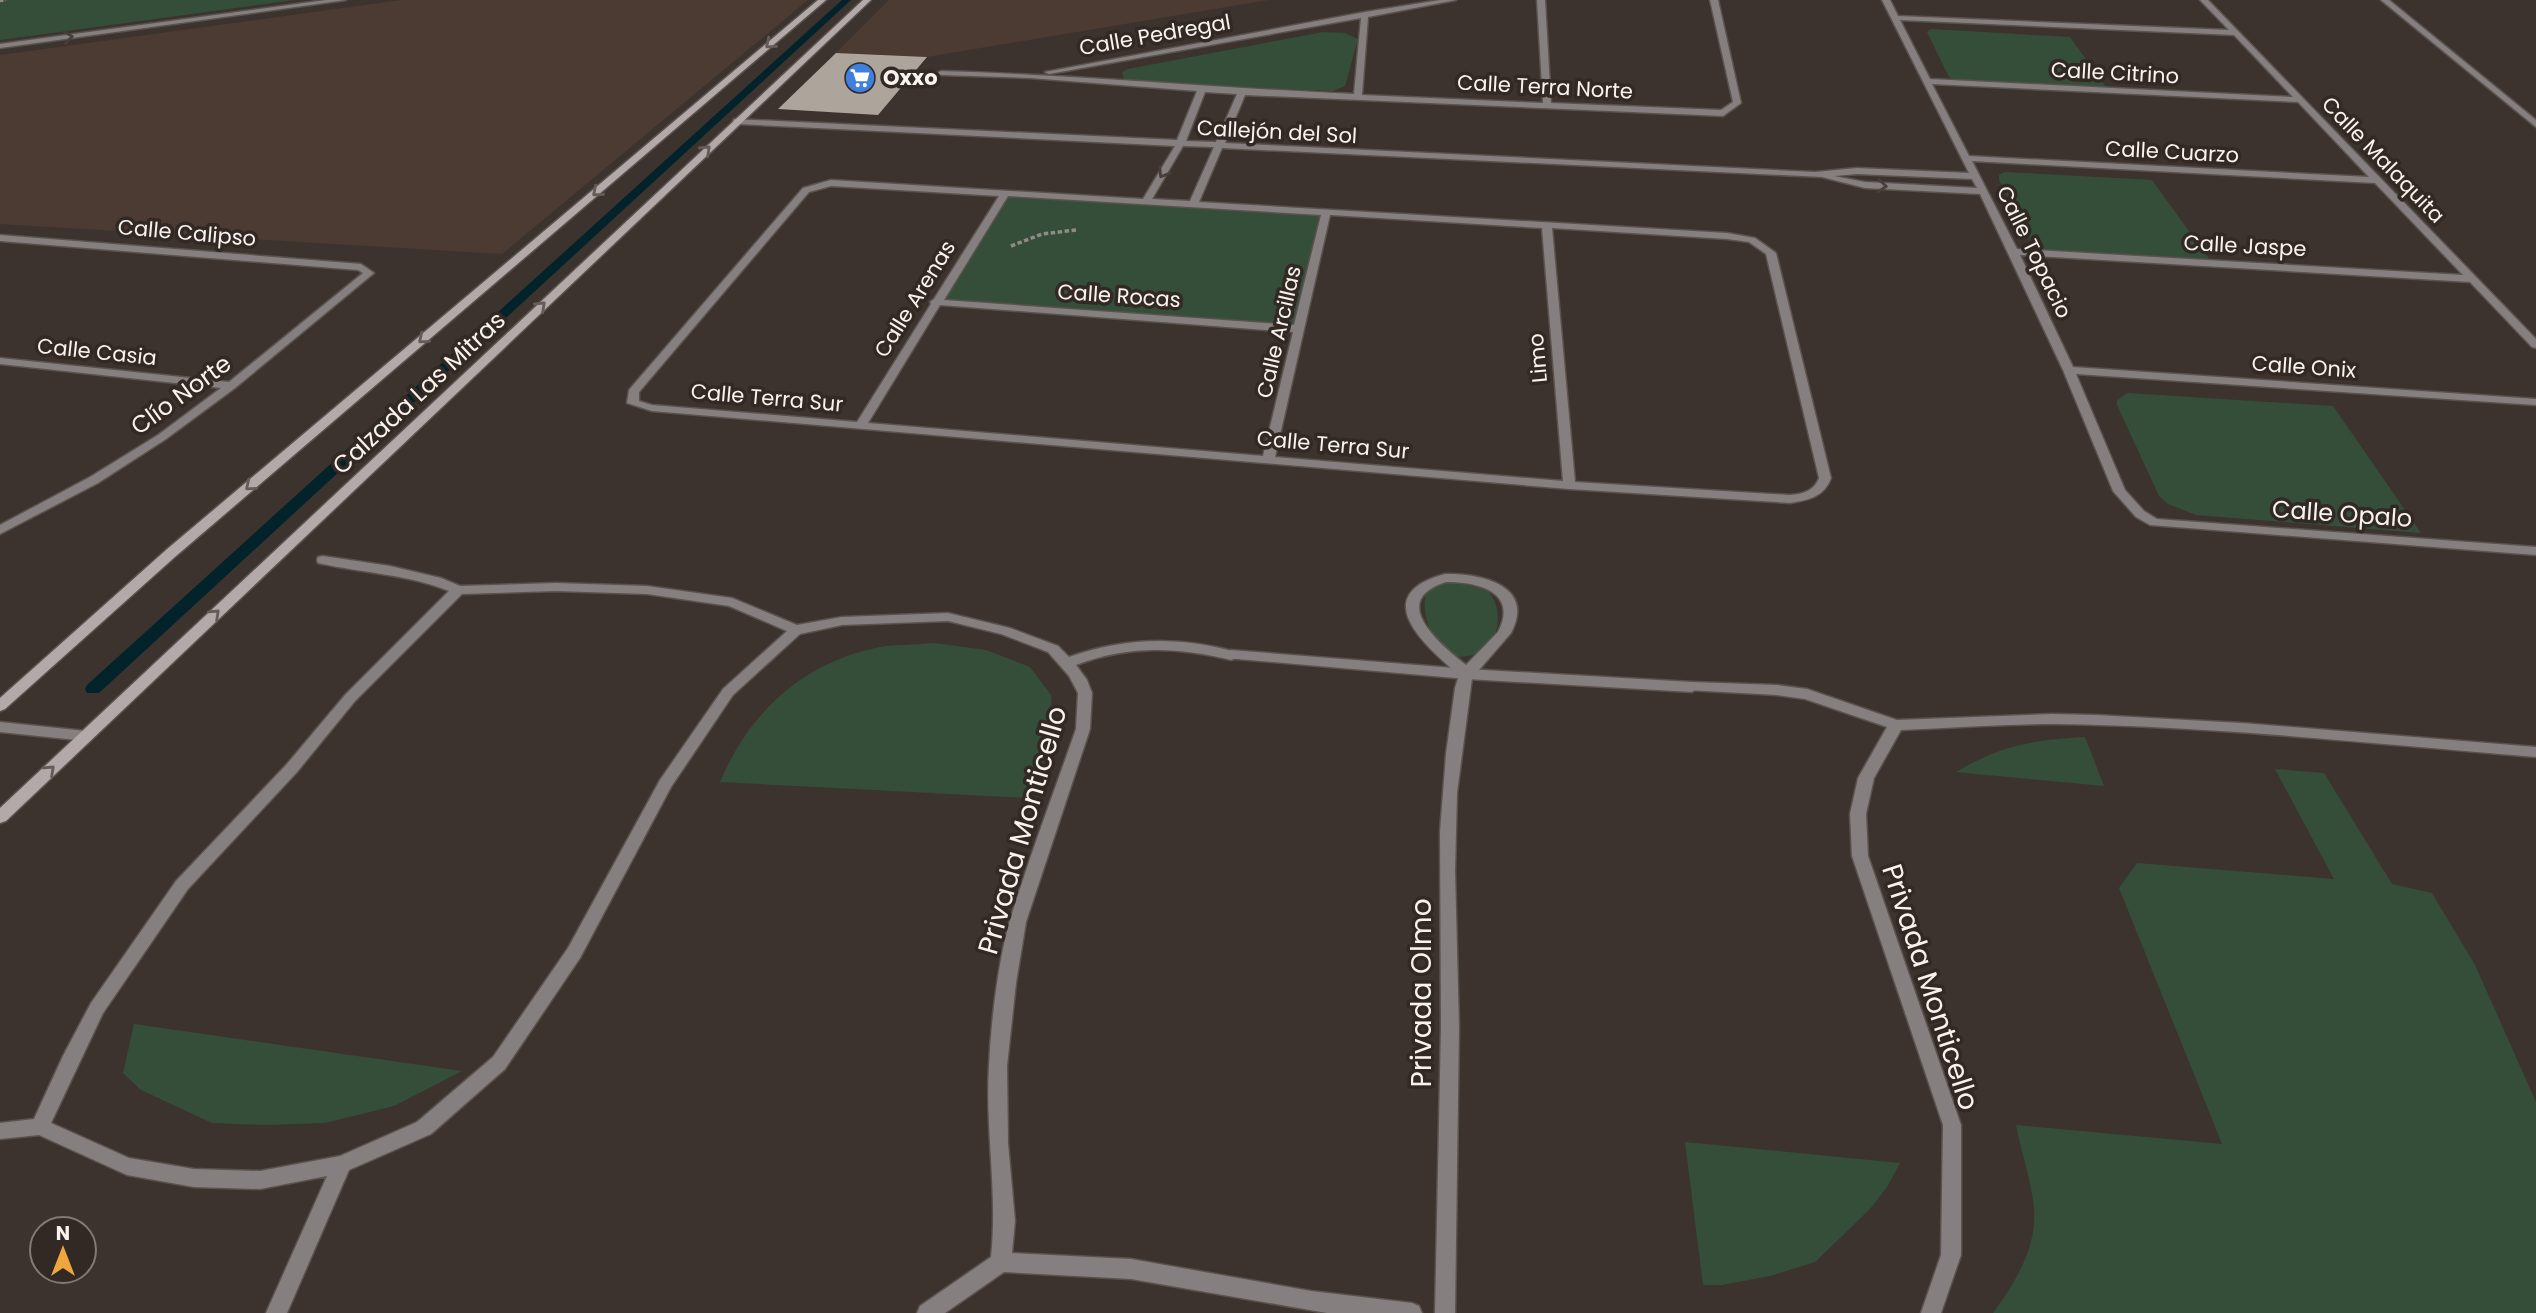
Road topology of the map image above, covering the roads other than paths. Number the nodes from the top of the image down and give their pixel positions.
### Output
1 (342, 0) edge
2 (822, 0) edge
3 (867, 0) edge
4 (1452, 0) edge
5 (1541, 0) edge
6 (1714, 0) edge
7 (1886, 0) edge
8 (2204, 0) edge
9 (2385, 0) edge
10 (1365, 14) junction
11 (1896, 18) junction
12 (2235, 33) junction
13 (0, 46) edge
14 (941, 73) dead end
15 (1030, 75) junction
16 (1928, 82) junction
17 (1202, 89) junction
18 (1242, 92) junction
19 (1358, 95) junction
20 (2300, 100) junction
21 (1547, 105) junction
22 (737, 121) junction
23 (2536, 124) edge
24 (1180, 144) junction
25 (1220, 147) junction
26 (1966, 158) junction
27 (1815, 175) junction
28 (1975, 176) junction
29 (2376, 180) junction
30 (1983, 191) junction
31 (1005, 193) junction
32 (1146, 201) junction
33 (1194, 204) junction
34 (1326, 214) junction
35 (1547, 227) junction
36 (0, 238) edge
37 (2014, 252) junction
38 (369, 271) joint
39 (2474, 279) junction
40 (935, 302) junction
41 (1300, 329) junction
42 (2536, 345) edge
43 (0, 361) edge
44 (2069, 370) junction
45 (232, 386) junction
46 (2536, 402) edge
47 (860, 426) junction
48 (1268, 459) junction
49 (1569, 485) junction
50 (0, 517) edge
51 (2146, 519) joint
52 (19, 520) junction
53 (0, 530) edge
54 (2536, 551) edge
55 (323, 560) dead end
56 (458, 590) junction
57 (796, 630) junction
58 (1067, 663) junction
59 (1467, 674) junction
60 (0, 706) edge
61 (1896, 725) junction
62 (0, 727) edge
63 (86, 736) junction
64 (2533, 755) edge
65 (7, 803) edge
66 (0, 817) edge
67 (40, 1128) junction
68 (0, 1131) edge
69 (342, 1164) junction
70 (1001, 1262) junction
71 (1371, 1310) edge
72 (276, 1313) edge
73 (927, 1313) edge
74 (1412, 1313) edge
75 (1445, 1313) edge
76 (1931, 1313) edge

13 -> 1 street
2 -> 60 main road, Calzada Las Mitras
3 - 22 main road, Calzada Las Mitras
4 - 10 street, Calle Pedregal
5 - 21 street
6 - 21 street, Calle Terra Norte
7 - 11 street, Calle Topacio
8 - 12 street, Calle Malaquita
9 - 23 street
10 - 15 street, Calle Pedregal
10 - 19 street
11 - 12 street
11 - 16 street, Calle Topacio
12 - 20 street, Calle Malaquita
14 - 15 street
15 - 17 street, Calle Terra Norte
16 - 20 street, Calle Citrino
16 - 26 street, Calle Topacio
17 - 18 street, Calle Terra Norte
17 - 24 street
18 - 19 street, Calle Terra Norte
18 - 25 street
19 - 21 street, Calle Terra Norte
20 - 29 street, Calle Malaquita
22 - 24 street, Callejón del Sol
63 -> 22 main road, Calzada Las Mitras
24 - 25 street, Callejón del Sol
24 -> 32 street
25 - 27 street, Callejón del Sol
25 - 33 street
26 - 28 street, Calle Topacio
26 - 29 street, Calle Cuarzo
27 - 28 street, Callejón del Sol
27 -> 30 street, Callejón del Sol
28 - 30 street, Calle Topacio
29 - 39 street, Calle Malaquita
30 - 37 street, Calle Topacio
31 - 32 street, Calle Terra Sur
31 - 40 street, Calle Arenas
31 - 47 street, Calle Terra Sur
32 - 33 street, Calle Terra Sur
33 - 34 street, Calle Terra Sur
34 - 35 street, Calle Terra Sur
34 - 41 street, Calle Arcillas
35 - 49 street, Limo
35 - 49 street, Calle Terra Sur
36 - 38 street, Calle Calipso
37 - 39 street, Calle Jaspe
37 - 44 street, Calle Topacio
38 - 45 street, Clío Norte
39 - 42 street, Calle Malaquita
40 - 41 street, Calle Rocas
40 - 47 street, Calle Arenas
41 - 48 street, Calle Arcillas
43 - 45 street, Calle Casia
44 - 46 street, Calle Onix
44 - 51 street, Calle Topacio
45 - 52 street, Clío Norte
47 - 48 street, Calle Terra Sur
48 - 49 street, Calle Terra Sur
50 - 52 street
51 - 54 street, Calle Opalo
52 - 53 street, Clío Norte
55 - 56 street
56 - 57 street
56 - 67 street
57 - 58 street
57 - 69 street
58 - 59 street
58 - 70 street, Privada Monticello
59 - 59 street
59 - 61 street
59 - 75 street, Privada Olmo
61 - 64 street
61 - 76 street, Privada Monticello
62 - 63 street
65 -> 63 main road, Calzada Las Mitras
65 - 66 main road, Calzada Las Mitras
67 - 68 street
67 - 69 street
69 - 72 street
70 - 71 street
70 - 73 street
71 - 74 street

